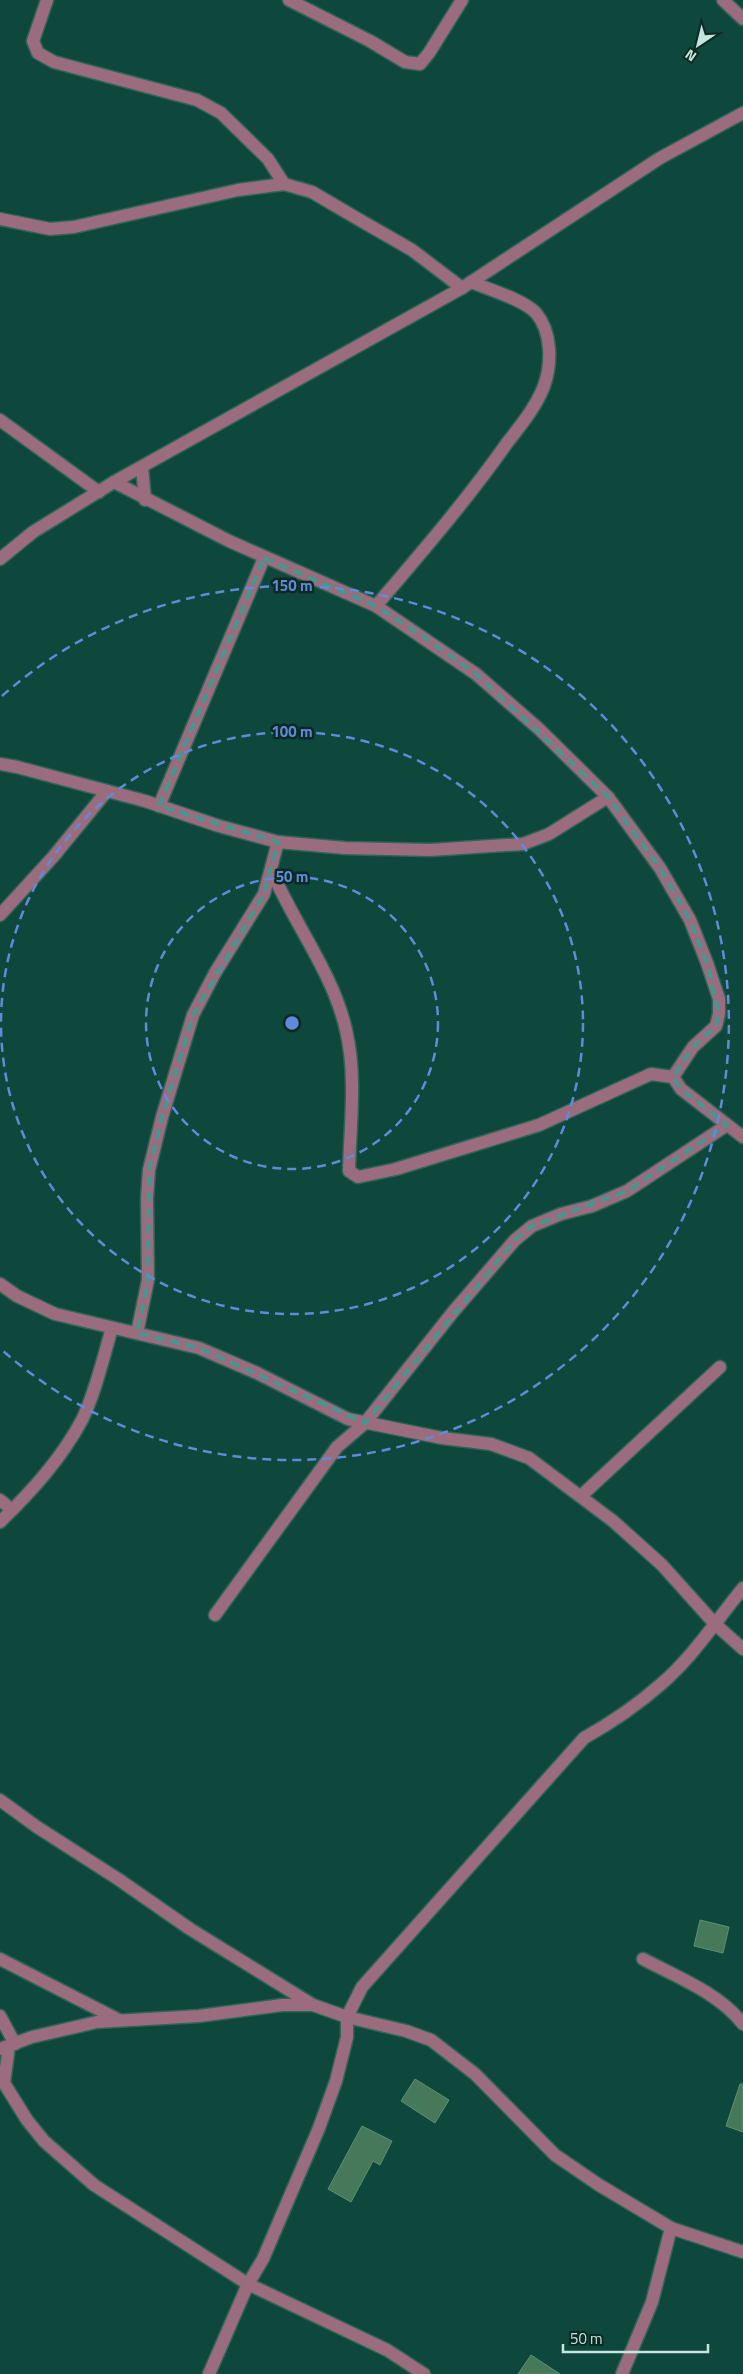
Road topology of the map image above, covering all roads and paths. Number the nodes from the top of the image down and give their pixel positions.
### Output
1 (47, 0) edge
2 (289, 0) edge
3 (462, 0) edge
4 (723, 0) edge
5 (743, 19) edge
6 (743, 113) edge
7 (284, 184) junction
8 (0, 219) edge
9 (466, 285) junction
10 (0, 420) edge
11 (142, 467) junction
12 (114, 482) junction
13 (99, 492) junction
14 (145, 500) junction
15 (0, 558) edge
16 (264, 558) junction
17 (376, 606) junction
18 (0, 764) edge
19 (107, 791) junction
20 (608, 797) junction
21 (159, 806) junction
22 (278, 842) junction
23 (272, 872) junction
24 (0, 915) edge
25 (673, 1077) junction
26 (727, 1125) junction
27 (743, 1137) edge
28 (0, 1284) edge
29 (112, 1328) junction
30 (137, 1333) junction
31 (720, 1367) dead end
32 (364, 1423) junction
33 (581, 1496) junction
34 (0, 1500) edge
35 (12, 1510) junction
36 (0, 1522) edge
37 (743, 1588) edge
38 (215, 1615) dead end
39 (715, 1624) junction
40 (743, 1649) edge
41 (0, 1800) edge
42 (643, 1959) dead end
43 (0, 1960) edge
44 (312, 2005) junction
45 (0, 2016) edge
46 (347, 2017) junction
47 (118, 2020) junction
48 (743, 2024) edge
49 (8, 2046) edge
50 (2, 2082) edge
51 (671, 2228) junction
52 (743, 2252) edge
53 (248, 2284) junction
54 (209, 2374) edge
55 (424, 2374) edge
56 (622, 2374) edge

1 - 7 street
2 - 3 street
4 - 5 street
6 - 9 street
7 - 8 street
7 - 9 street
9 - 11 street
9 - 17 street
10 - 13 street
11 - 12 street
11 - 14 street
12 - 13 street
12 - 14 street
13 - 15 street
14 - 16 street
16 - 17 street
16 - 21 street
17 - 20 street
18 - 19 street
19 - 21 street
19 - 24 street
20 - 22 street
20 - 25 street
21 - 22 street
22 - 23 street
23 - 25 street
23 - 30 street
25 - 26 street
26 - 27 street
26 - 32 street
28 - 29 street
29 - 30 street
29 - 35 street
30 - 32 street
31 - 33 street
32 - 33 street
32 - 38 street
33 - 39 street
34 - 35 street
35 - 36 street
37 - 39 street
39 - 40 street
39 - 46 street
41 - 44 street
42 - 48 street
43 - 47 street
44 - 46 street
44 - 47 street
45 - 49 street
46 - 51 street
46 - 53 street
47 - 49 street
49 - 50 street
50 - 53 street
51 - 52 street
51 - 56 street
53 - 54 street
53 - 55 street

